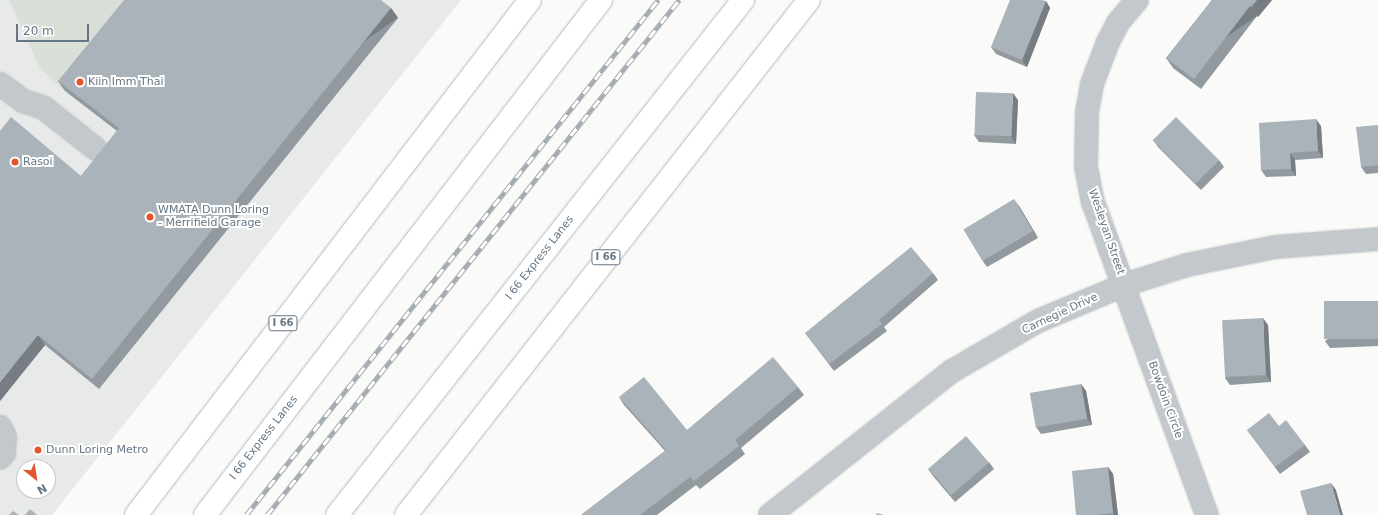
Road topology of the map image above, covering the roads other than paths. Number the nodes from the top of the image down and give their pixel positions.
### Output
1 (530, 0) edge
2 (601, 0) edge
3 (607, 0) edge
4 (743, 0) edge
5 (809, 0) edge
6 (1137, 0) edge
7 (0, 84) edge
8 (537, 84) junction
9 (96, 149) dead end
10 (1378, 239) edge
11 (1124, 285) junction
12 (0, 427) edge
13 (0, 458) edge
14 (136, 515) edge
15 (205, 515) edge
16 (337, 515) edge
17 (406, 515) edge
18 (770, 515) edge
19 (1207, 515) edge

1 - 14 highway, I 66
2 - 8 highway, I 66 Express Lanes
3 - 8 highway
4 - 16 highway, I 66 Express Lanes
5 - 17 highway, I 66
6 - 11 street, Wesleyan Street
7 - 9 street
8 - 15 highway, I 66 Express Lanes
10 - 11 street, Carnegie Drive
11 - 18 street, Carnegie Drive
11 - 19 street, Bowdoin Circle
12 - 13 street

